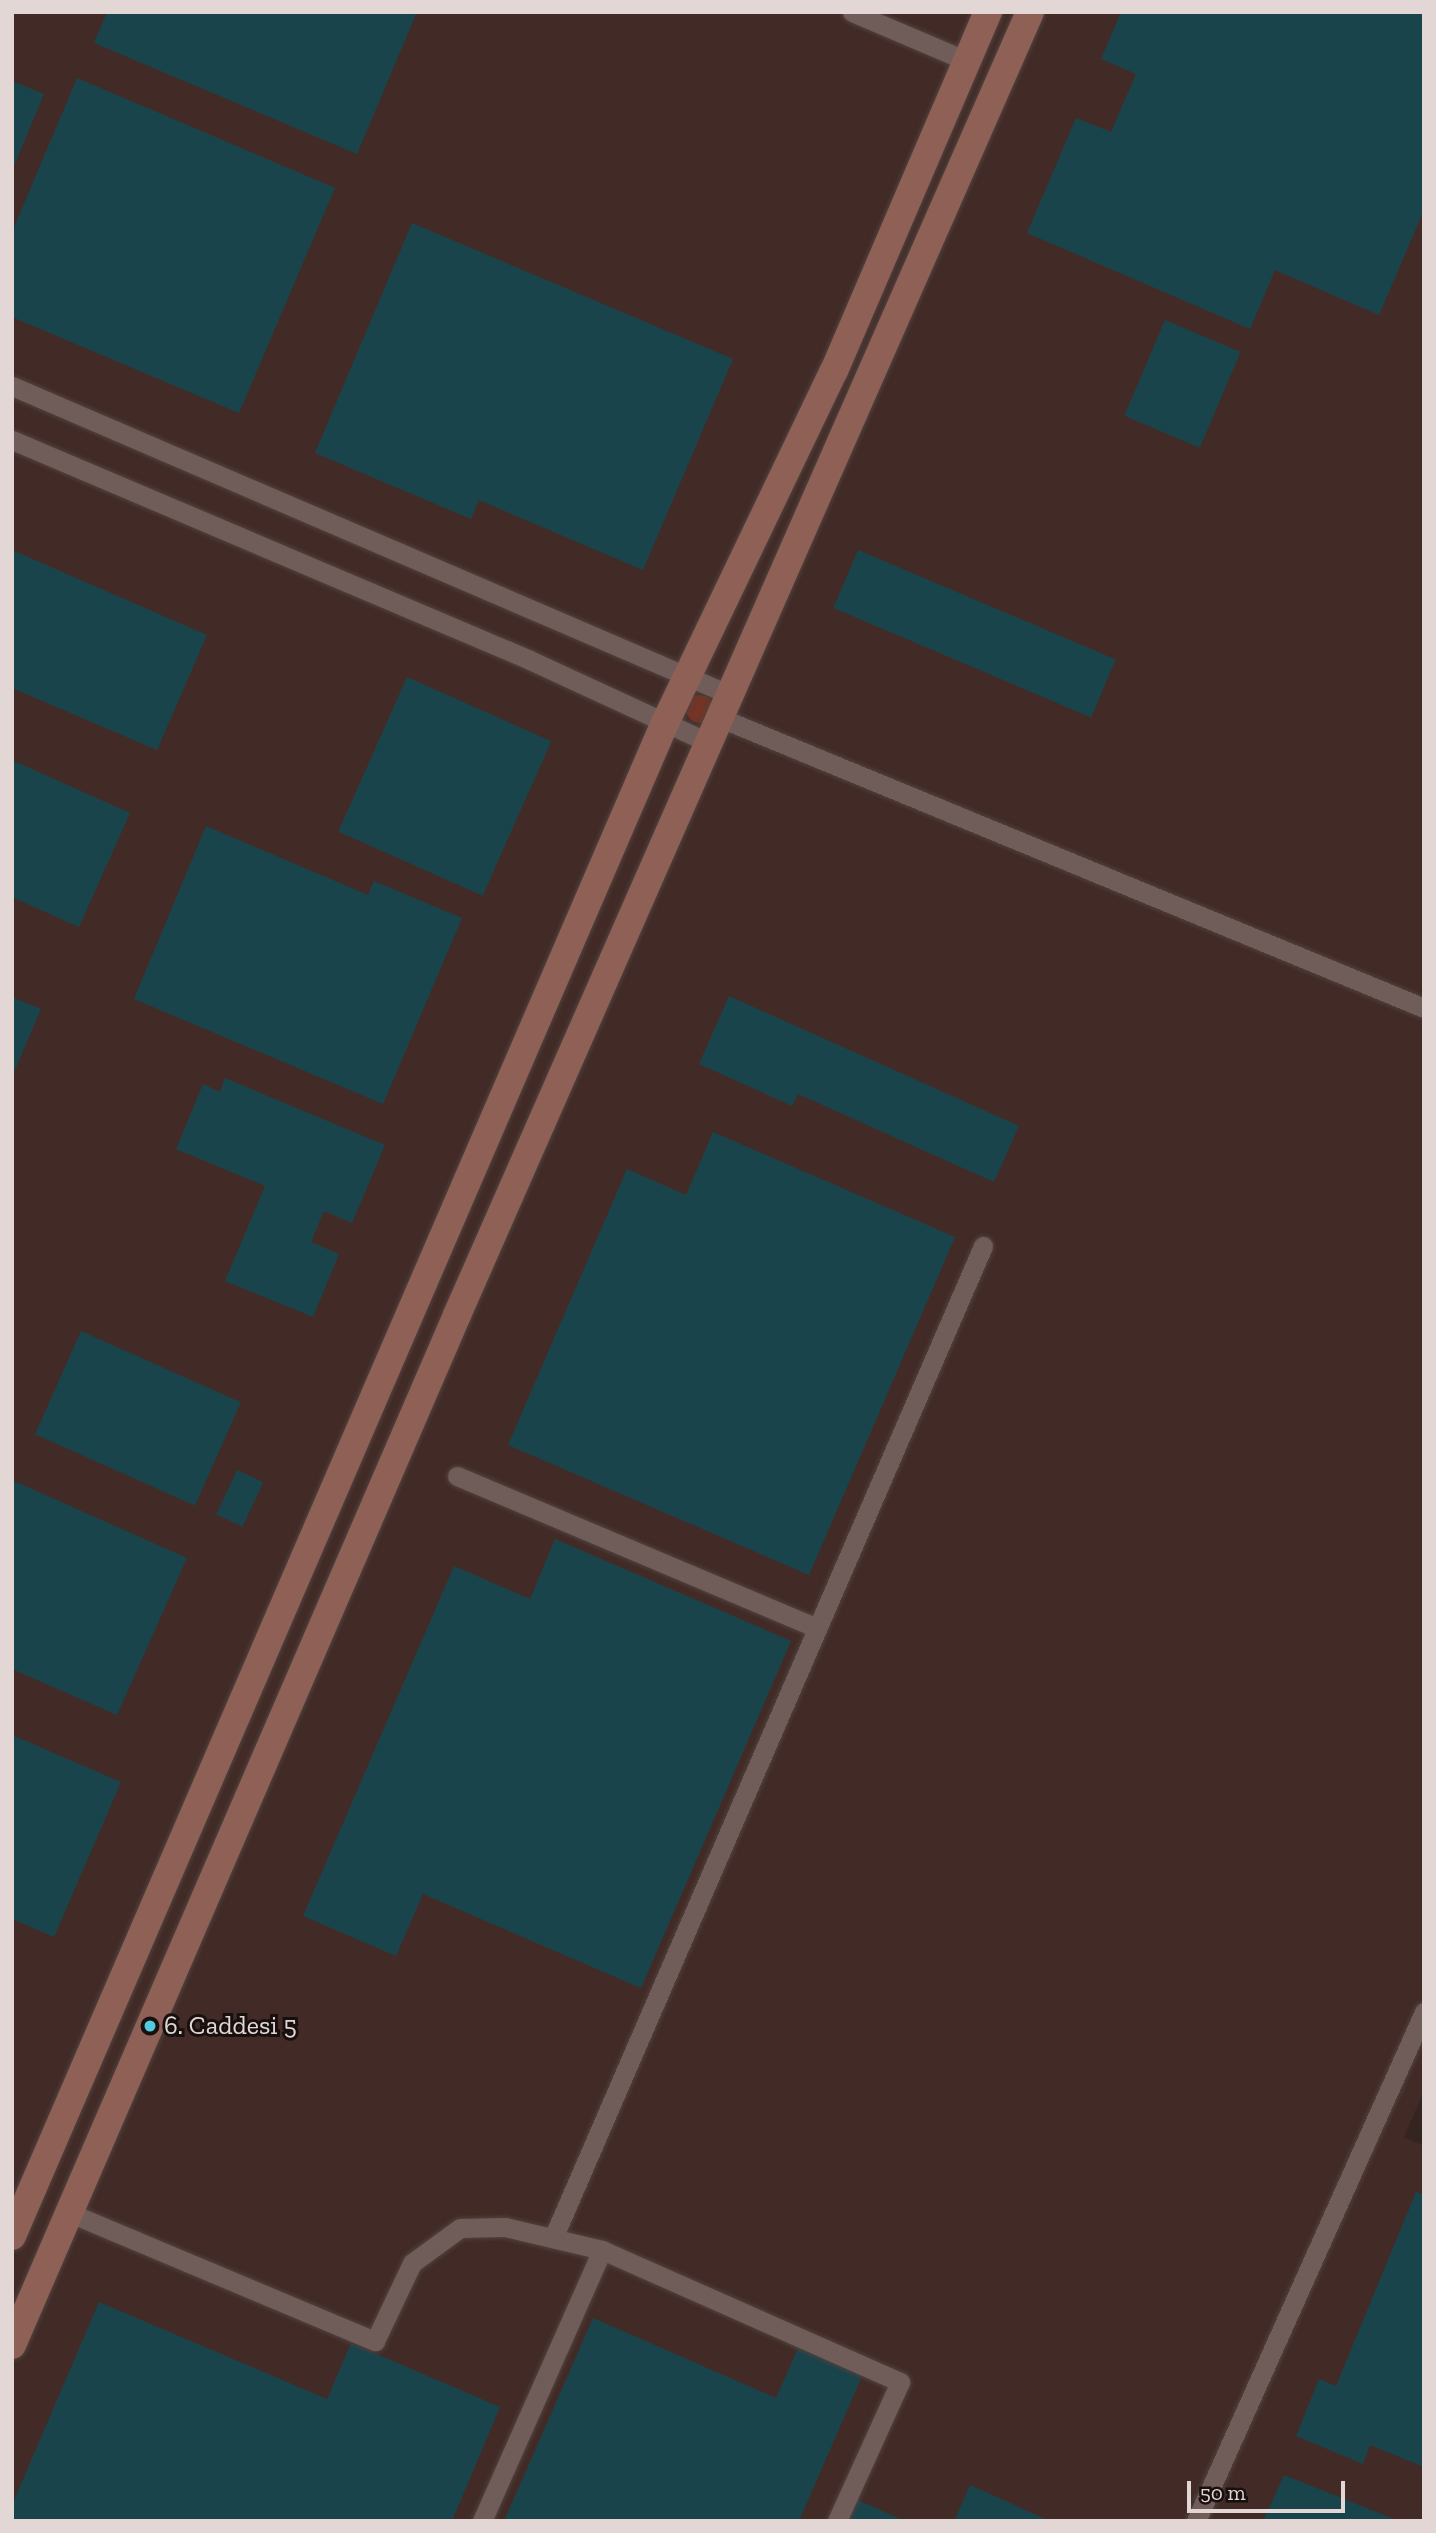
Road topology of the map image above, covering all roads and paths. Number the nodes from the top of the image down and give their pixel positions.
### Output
1 (852, 12) edge
2 (988, 12) edge
3 (1030, 12) edge
4 (967, 61) junction
5 (12, 386) edge
6 (12, 440) edge
7 (687, 676) junction
8 (728, 708) junction
9 (665, 723) junction
10 (712, 744) junction
11 (1424, 1008) edge
12 (983, 1246) dead end
13 (416, 1298) junction
14 (457, 1315) junction
15 (457, 1476) dead end
16 (817, 1628) junction
17 (1424, 2012) edge
18 (65, 2224) junction
19 (16, 2228) edge
20 (554, 2235) junction
21 (602, 2250) junction
22 (12, 2345) edge
23 (482, 2521) edge
24 (837, 2521) edge
25 (1196, 2521) edge

1 - 4 street
2 - 4 street
3 - 8 street
4 - 7 street
5 - 7 street
6 - 9 street
7 - 8 street
7 - 9 street
8 - 10 street
8 - 11 street
9 - 10 street
9 - 13 street
10 - 14 street
12 - 16 street
13 - 14 street
13 - 19 street
14 - 18 street
15 - 16 street
16 - 20 street
17 - 25 street
18 - 19 street
18 - 20 street
18 - 22 street
20 - 21 street
21 - 23 street
21 - 24 street

